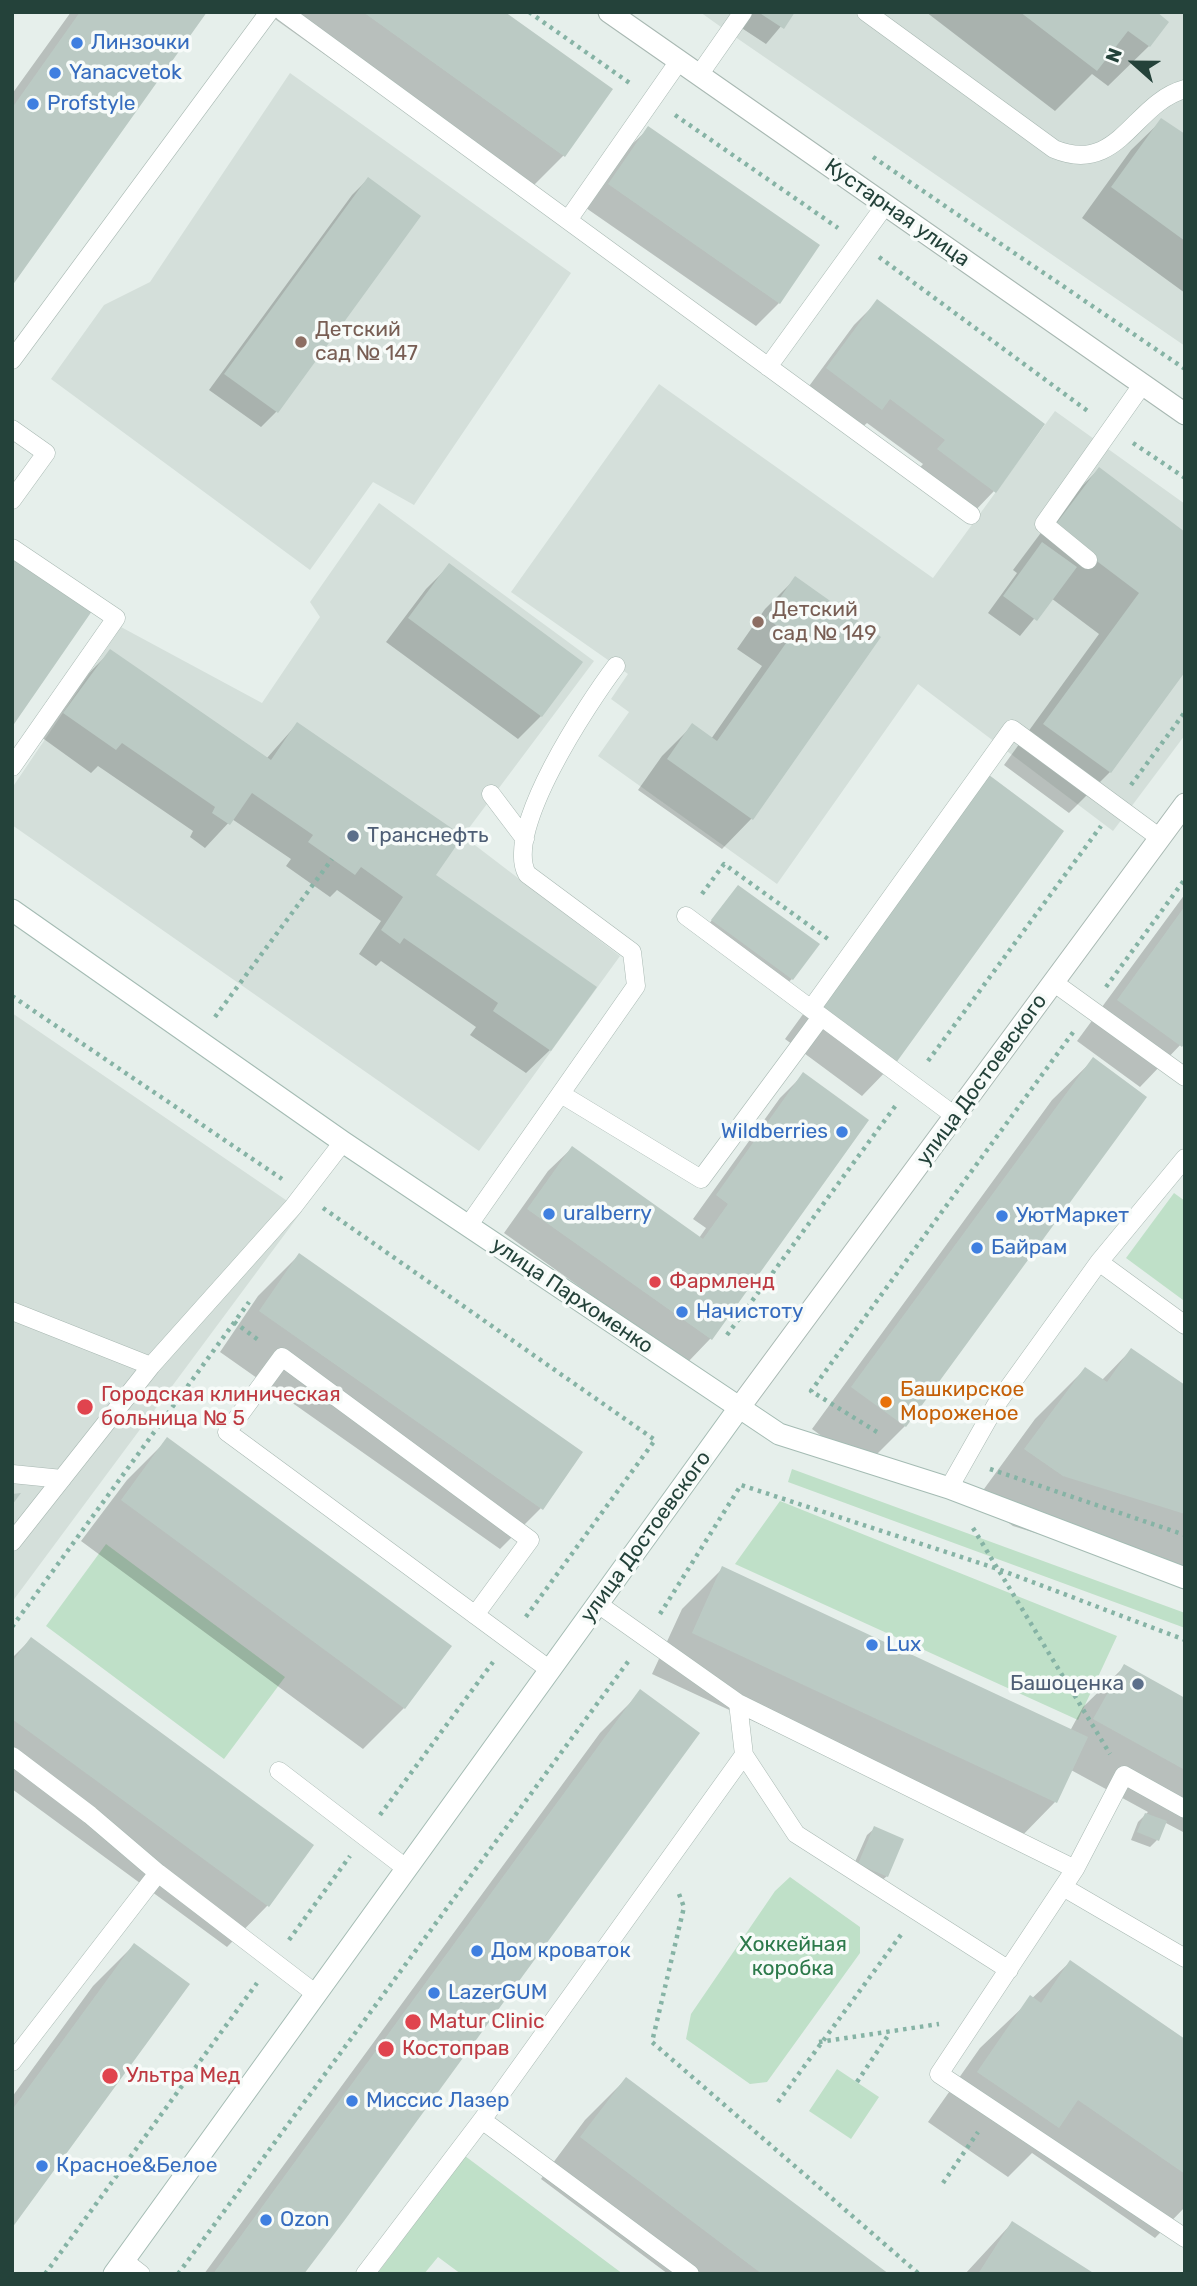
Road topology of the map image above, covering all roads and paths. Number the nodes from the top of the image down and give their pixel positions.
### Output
1 (269, 12) edge
2 (283, 12) edge
3 (609, 12) edge
4 (743, 12) edge
5 (866, 12) edge
6 (679, 61) junction
7 (699, 75) junction
8 (1185, 89) edge
9 (864, 151) dead end
10 (887, 204) junction
11 (568, 220) junction
12 (12, 360) edge
13 (768, 368) junction
14 (1185, 369) edge
15 (1142, 385) junction
16 (1185, 414) edge
17 (12, 429) edge
18 (12, 500) edge
19 (971, 515) dead end
20 (12, 548) edge
21 (1088, 560) dead end
22 (616, 666) dead end
23 (1185, 712) edge
24 (12, 767) edge
25 (491, 794) dead end
26 (1185, 804) edge
27 (1116, 805) junction
28 (1160, 838) junction
29 (525, 839) junction
30 (332, 859) dead end
31 (1185, 879) edge
32 (12, 910) edge
33 (686, 916) dead end
34 (1053, 982) junction
35 (12, 996) edge
36 (1091, 1009) junction
37 (816, 1013) junction
38 (198, 1040) junction
39 (1185, 1077) edge
40 (912, 1083) junction
41 (561, 1094) junction
42 (955, 1116) junction
43 (343, 1142) junction
44 (1185, 1158) edge
45 (303, 1194) junction
46 (312, 1216) dead end
47 (468, 1226) junction
48 (1099, 1262) junction
49 (250, 1300) dead end
50 (12, 1311) edge
51 (1185, 1325) edge
52 (727, 1335) dead end
53 (151, 1366) junction
54 (811, 1391) dead end
55 (739, 1408) junction
56 (655, 1440) dead end
57 (12, 1474) edge
58 (62, 1479) junction
59 (949, 1488) junction
60 (12, 1542) edge
61 (998, 1569) junction
62 (1185, 1578) edge
63 (598, 1604) junction
64 (475, 1615) junction
65 (12, 1627) edge
66 (645, 1637) junction
67 (1185, 1640) edge
68 (550, 1670) junction
69 (738, 1703) junction
70 (1093, 1729) dead end
71 (744, 1755) junction
72 (12, 1756) edge
73 (279, 1771) dead end
74 (1185, 1809) edge
75 (666, 1864) junction
76 (407, 1869) junction
77 (1075, 1869) junction
78 (158, 1873) junction
79 (1063, 1887) junction
80 (918, 1912) junction
81 (1185, 1958) edge
82 (1009, 1970) junction
83 (316, 1994) junction
84 (977, 2017) junction
85 (889, 2034) junction
86 (819, 2042) junction
87 (12, 2062) edge
88 (857, 2082) dead end
89 (778, 2102) dead end
90 (992, 2111) junction
91 (482, 2120) junction
92 (943, 2183) dead end
93 (1185, 2238) edge
94 (119, 2267) edge
95 (141, 2274) edge
96 (177, 2274) edge
97 (365, 2274) edge
98 (690, 2274) edge
99 (919, 2274) edge

1 - 12 lane
2 - 11 lane
3 - 6 street, Кустарная улица
4 - 7 lane
5 - 8 lane
6 - 7 street, Кустарная улица
6 - 11 lane
7 - 10 street, Кустарная улица
9 - 14 path
10 - 13 lane
10 - 15 street, Кустарная улица
11 - 13 lane
13 - 19 lane
15 - 16 street, Кустарная улица
15 - 21 lane
17 - 18 lane
20 - 24 lane
22 - 29 lane
23 - 27 path
25 - 29 lane
26 - 28 street, улица Достоевского
27 - 28 lane
27 - 37 lane
27 - 40 path
28 - 34 street, улица Достоевского
29 - 41 lane
30 - 38 path
31 - 36 path
32 - 38 street, улица Пархоменко
33 - 37 lane
34 - 36 lane
34 - 42 street, улица Достоевского
35 - 45 path
36 - 39 lane
36 - 54 path
37 - 40 lane
37 - 41 lane
38 - 43 street, улица Пархоменко
40 - 42 lane
40 - 52 path
41 - 47 lane
42 - 55 street, улица Достоевского
43 - 45 lane
43 - 47 street, улица Пархоменко
44 - 48 lane
45 - 53 lane
46 - 56 path
47 - 55 street, улица Пархоменко
48 - 51 lane
48 - 59 lane
49 - 65 path
50 - 53 lane
53 - 58 lane
55 - 59 street, улица Пархоменко
55 - 63 street, улица Достоевского
57 - 58 lane
58 - 60 lane
59 - 61 path
59 - 62 street, улица Пархоменко
61 - 66 path
61 - 67 path
61 - 70 path
63 - 66 lane
63 - 68 street, улица Достоевского
64 - 64 lane
64 - 68 lane
66 - 69 lane
66 - 96 path
68 - 76 street, улица Достоевского
69 - 71 lane
69 - 77 lane
71 - 75 lane
71 - 80 lane
72 - 78 lane
73 - 76 lane
74 - 77 lane
75 - 91 lane
75 - 99 path
76 - 83 street, улица Достоевского
77 - 79 lane
78 - 83 lane
78 - 87 lane
79 - 81 lane
79 - 82 lane
80 - 82 lane
80 - 86 path
82 - 84 lane
83 - 94 street, улица Достоевского
84 - 85 path
84 - 90 lane
85 - 86 path
85 - 88 path
86 - 89 path
90 - 92 path
90 - 93 lane
91 - 97 lane
91 - 98 lane
94 - 95 lane

